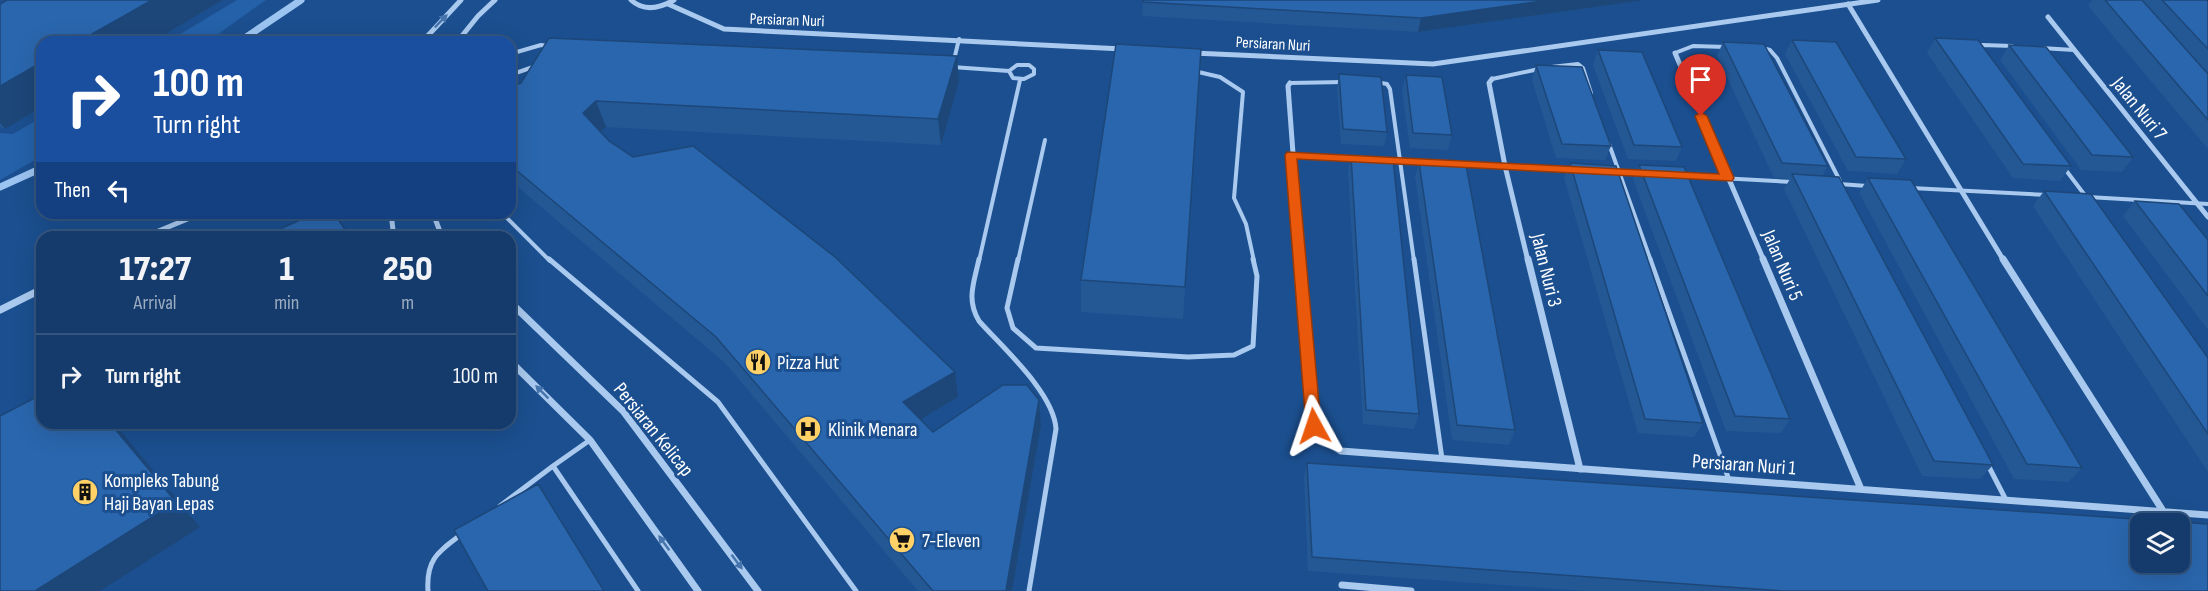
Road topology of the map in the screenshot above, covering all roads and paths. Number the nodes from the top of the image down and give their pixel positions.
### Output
1 (461, 0) edge
2 (495, 0) edge
3 (631, 0) edge
4 (674, 0) edge
5 (1878, 0) edge
6 (668, 4) junction
7 (1848, 4) junction
8 (2048, 17) dead end
9 (428, 36) edge
10 (463, 36) edge
11 (959, 39) junction
12 (552, 46) edge
13 (1736, 47) edge
14 (2017, 47) edge
15 (1758, 48) edge
16 (2040, 48) edge
17 (1125, 49) edge
18 (1975, 50) edge
19 (2074, 50) junction
20 (516, 52) edge
21 (1184, 53) edge
22 (1675, 53) joint
23 (543, 64) edge
24 (940, 66) edge
25 (952, 67) junction
26 (1191, 70) edge
27 (1009, 71) junction
28 (516, 73) edge
29 (1492, 79) joint
30 (1020, 80) junction
31 (1290, 82) joint
32 (1349, 82) edge
33 (1371, 82) edge
34 (1594, 99) edge
35 (1045, 140) dead end
36 (1608, 141) edge
37 (1291, 155) junction
38 (1363, 159) edge
39 (1387, 160) edge
40 (1399, 160) junction
41 (2058, 160) edge
42 (1505, 166) junction
43 (1584, 171) edge
44 (1607, 172) edge
45 (1618, 172) junction
46 (1651, 174) edge
47 (1673, 175) edge
48 (1727, 178) junction
49 (1796, 182) edge
50 (1830, 184) edge
51 (1842, 184) junction
52 (1877, 186) edge
53 (1901, 188) edge
54 (1960, 191) junction
55 (1847, 195) edge
56 (2052, 196) edge
57 (2075, 197) edge
58 (2086, 197) junction
59 (2197, 203) junction
60 (2208, 204) edge
61 (2093, 207) edge
62 (2208, 217) edge
63 (188, 219) edge
64 (507, 219) edge
65 (158, 231) edge
66 (36, 292) edge
67 (516, 308) edge
68 (0, 310) edge
69 (516, 367) edge
70 (590, 440) junction
71 (1984, 458) edge
72 (1442, 459) junction
73 (553, 466) junction
74 (1580, 469) junction
75 (1729, 480) junction
76 (1861, 489) junction
77 (2006, 500) junction
78 (497, 508) edge
79 (2163, 512) junction
80 (2208, 515) edge
81 (468, 530) edge
82 (1342, 585) dead end
83 (428, 591) edge
84 (638, 591) edge
85 (698, 591) edge
86 (758, 591) edge
87 (856, 591) edge
88 (1029, 591) edge
89 (1411, 591) edge

9 -> 1 street
2 - 10 street
3 - 6 street
4 - 6 street
5 - 7 street, Persiaran Nuri
6 - 11 street, Persiaran Nuri
7 - 21 street, Persiaran Nuri
7 - 54 street
8 - 19 street, Jalan Nuri 7
11 - 17 street, Persiaran Nuri
11 - 25 lane
12 - 20 lane
13 - 22 lane
14 - 18 lane
15 - 51 lane
16 - 19 lane
19 - 59 street, Jalan Nuri 7
22 - 48 street, Jalan Nuri 5
23 - 28 lane
24 - 25 lane
25 - 27 lane
26 - 35 lane
27 - 30 lane
27 - 30 lane
29 - 34 lane
29 - 42 street, Jalan Nuri 3
30 - 88 lane
31 - 32 lane
31 - 37 street
33 - 40 lane
36 - 45 lane
37 - 38 lane
37 - 72 street, Persiaran Nuri 1
39 - 40 lane
40 - 42 lane
40 - 72 lane
41 - 58 lane
42 - 43 lane
42 - 74 street, Jalan Nuri 3
44 - 45 lane
45 - 46 lane
45 - 75 lane
47 - 48 lane
48 - 49 lane
48 - 76 street, Jalan Nuri 5
50 - 51 lane
51 - 52 lane
51 - 55 lane
53 - 54 lane
54 - 56 lane
54 - 79 street
57 - 58 lane
58 - 59 lane
58 - 61 lane
59 - 60 lane
59 - 62 street, Jalan Nuri 7
63 - 65 street
64 - 87 lane
66 - 68 street
67 -> 86 street, Persiaran Kelicap
70 -> 69 street
70 - 73 lane
85 -> 70 street
71 - 77 lane
72 - 74 street, Persiaran Nuri 1
73 - 78 lane
73 - 84 lane
74 - 75 street, Persiaran Nuri 1
75 - 76 street, Persiaran Nuri 1
76 - 77 street, Persiaran Nuri 1
77 - 79 street, Persiaran Nuri 1
79 - 80 street, Persiaran Nuri 1
81 - 83 lane
82 - 89 street

